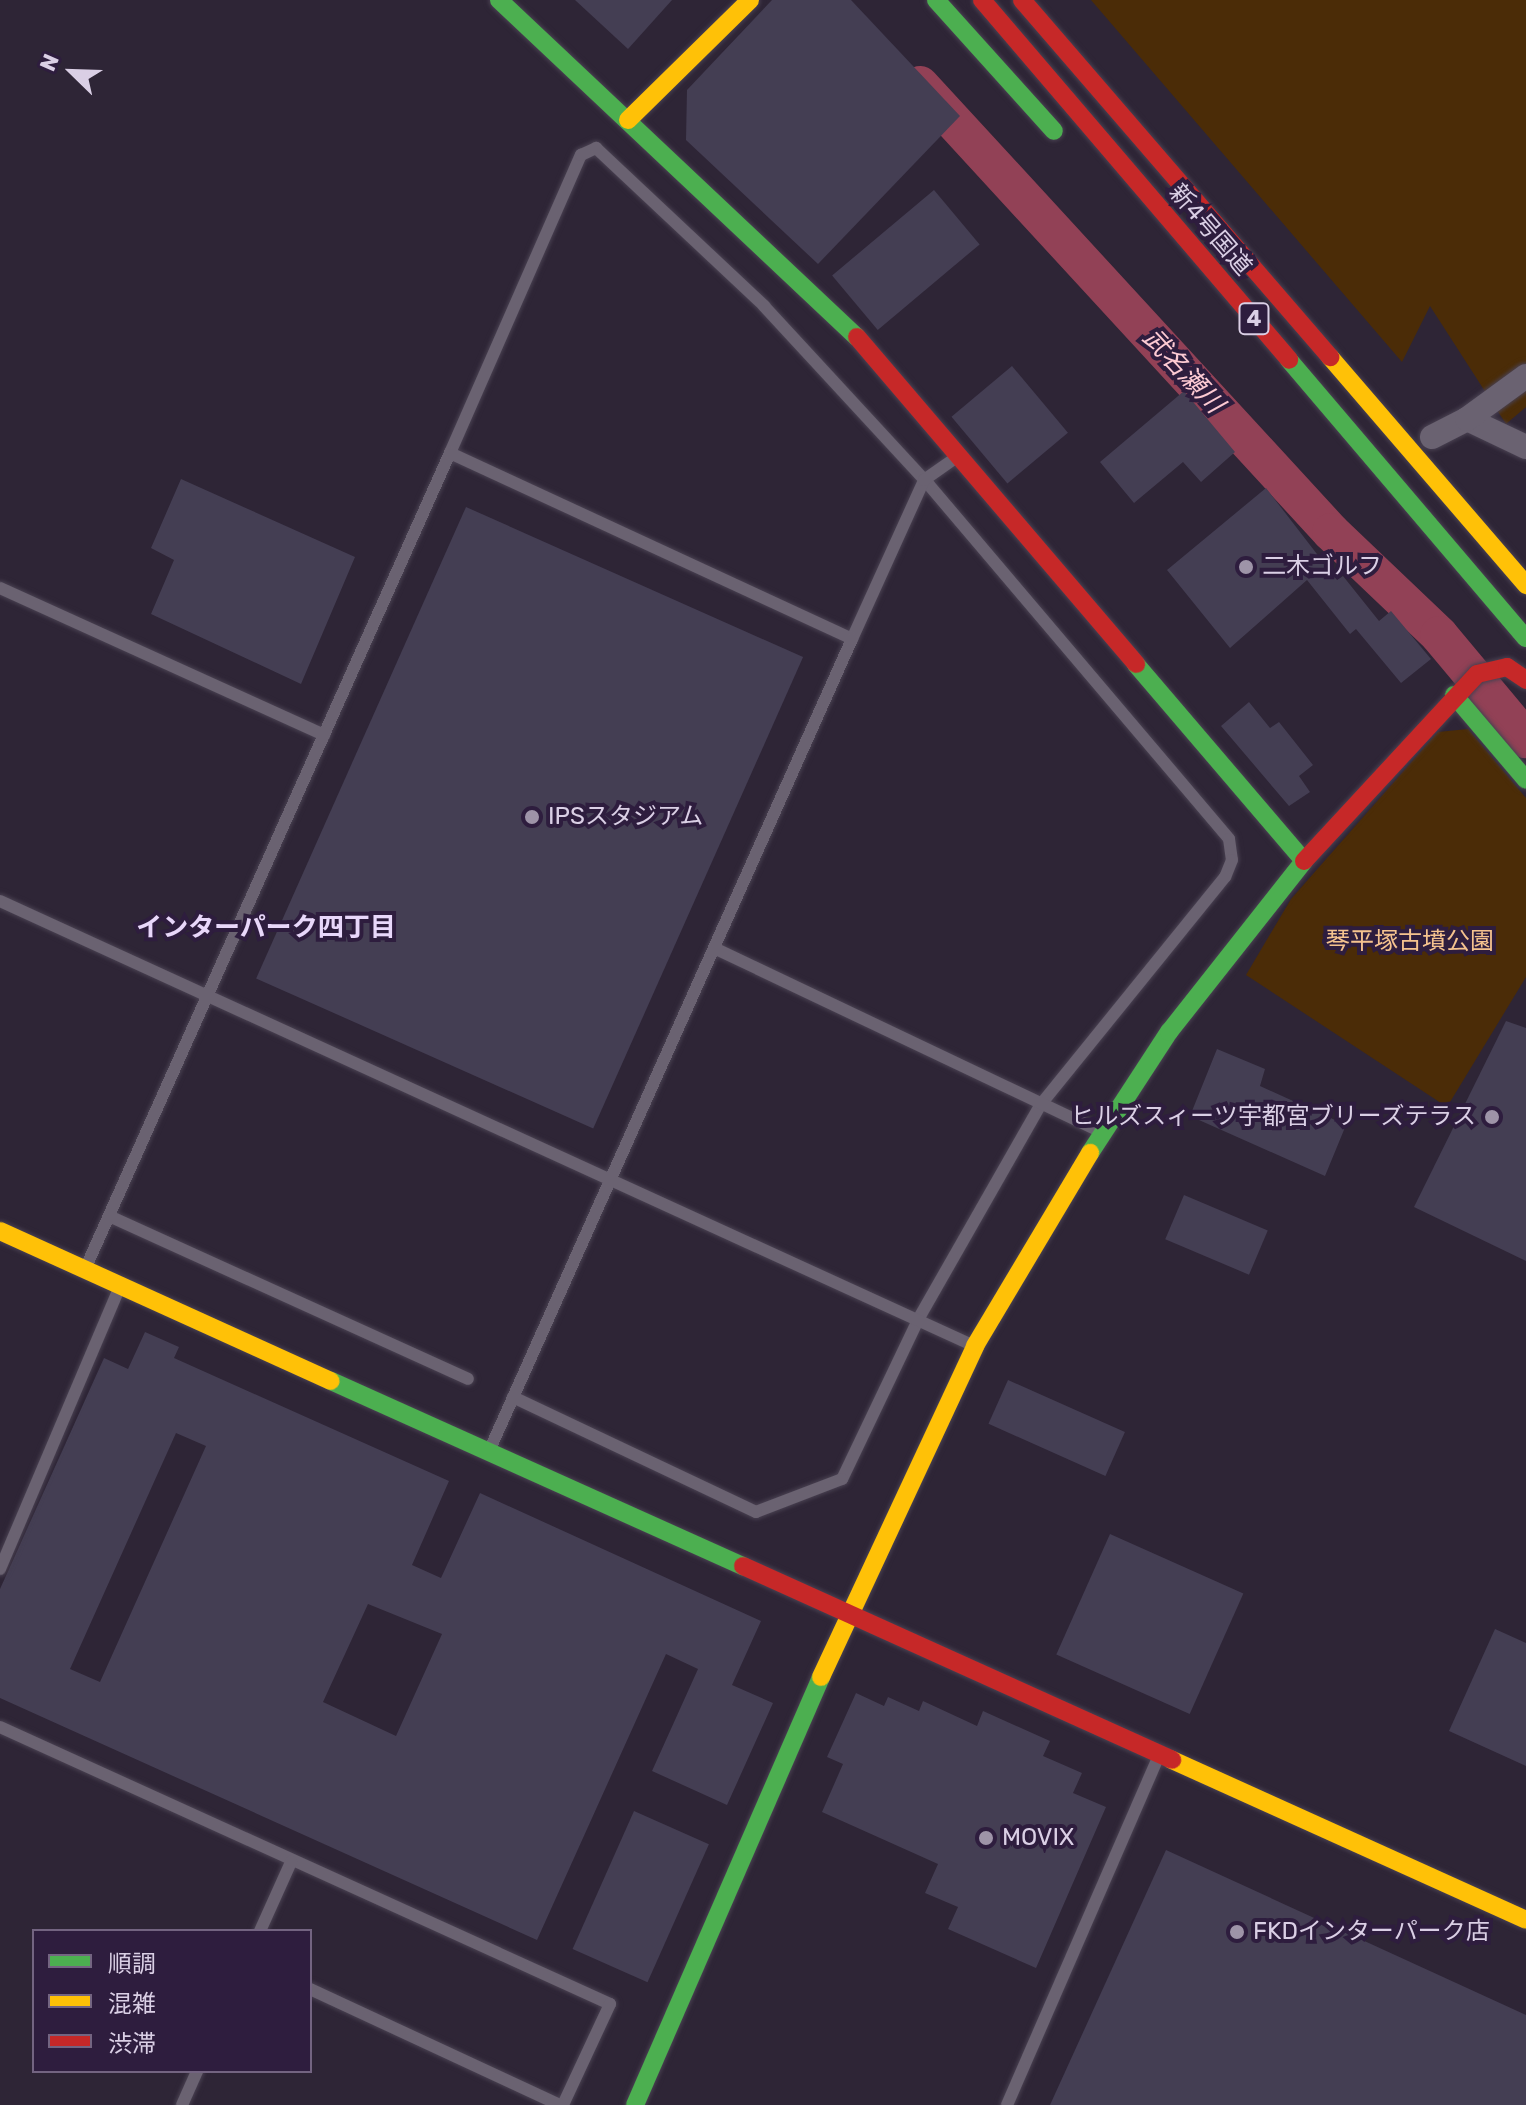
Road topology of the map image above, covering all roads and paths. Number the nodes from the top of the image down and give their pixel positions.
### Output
1 (499, 0) edge
2 (750, 0) edge
3 (936, 0) edge
4 (982, 0) edge
5 (1022, 0) edge
6 (628, 120) junction
7 (1062, 141) dead end
8 (1526, 376) edge
9 (1467, 419) junction
10 (1314, 422) dead end
11 (1427, 431) joint
12 (1526, 447) edge
13 (450, 453) junction
14 (958, 457) junction
15 (924, 480) junction
16 (1473, 525) junction
17 (1448, 543) junction
18 (1526, 585) edge
19 (0, 588) edge
20 (1526, 638) edge
21 (852, 639) junction
22 (1523, 689) edge
23 (1454, 695) junction
24 (324, 735) junction
25 (1526, 780) edge
26 (1304, 861) junction
27 (0, 901) edge
28 (714, 948) junction
29 (208, 995) junction
30 (1041, 1104) junction
31 (1103, 1132) junction
32 (611, 1178) junction
33 (109, 1216) junction
34 (0, 1231) edge
35 (85, 1270) junction
36 (120, 1286) junction
37 (918, 1320) junction
38 (975, 1346) junction
39 (468, 1379) dead end
40 (513, 1397) junction
41 (488, 1452) junction
42 (0, 1569) edge
43 (848, 1615) junction
44 (0, 1727) edge
45 (1159, 1755) junction
46 (291, 1862) junction
47 (1526, 1920) edge
48 (261, 1929) edge
49 (312, 1990) edge
50 (196, 2073) edge
51 (182, 2105) edge
52 (561, 2105) edge
53 (635, 2105) edge
54 (1007, 2105) edge

1 - 6 main road
2 - 6 main road
3 - 7 main road
4 - 17 main road, 新4号国道 / 4
5 - 16 main road, 新4号国道 / 4
6 - 14 main road
8 - 9 street
9 - 11 street
9 - 12 street
10 - 17 main road
11 - 16 main road
13 - 15 lane
13 - 21 lane
13 - 24 lane
14 - 15 lane
14 - 26 main road
15 - 21 lane
15 - 30 lane
16 - 18 main road, 新4号国道 / 4
17 - 20 main road, 新4号国道 / 4
19 - 24 lane
21 - 28 lane
22 - 23 main road
23 - 25 main road
23 - 26 main road
24 - 29 lane
26 - 31 main road
27 - 29 lane
28 - 30 lane
28 - 32 lane
29 - 32 lane
29 - 33 lane
30 - 31 lane
30 - 37 lane
31 - 38 main road
32 - 37 lane
32 - 40 lane
33 - 35 lane
33 - 39 lane
34 - 35 main road
35 - 36 main road
36 - 41 main road
36 - 42 lane
37 - 38 lane
37 - 40 lane
38 - 43 main road
40 - 41 lane
41 - 43 main road
43 - 45 main road
43 - 53 main road
44 - 46 lane
45 - 47 main road
45 - 54 lane
46 - 48 lane
46 - 52 lane
49 - 52 lane
50 - 51 lane

